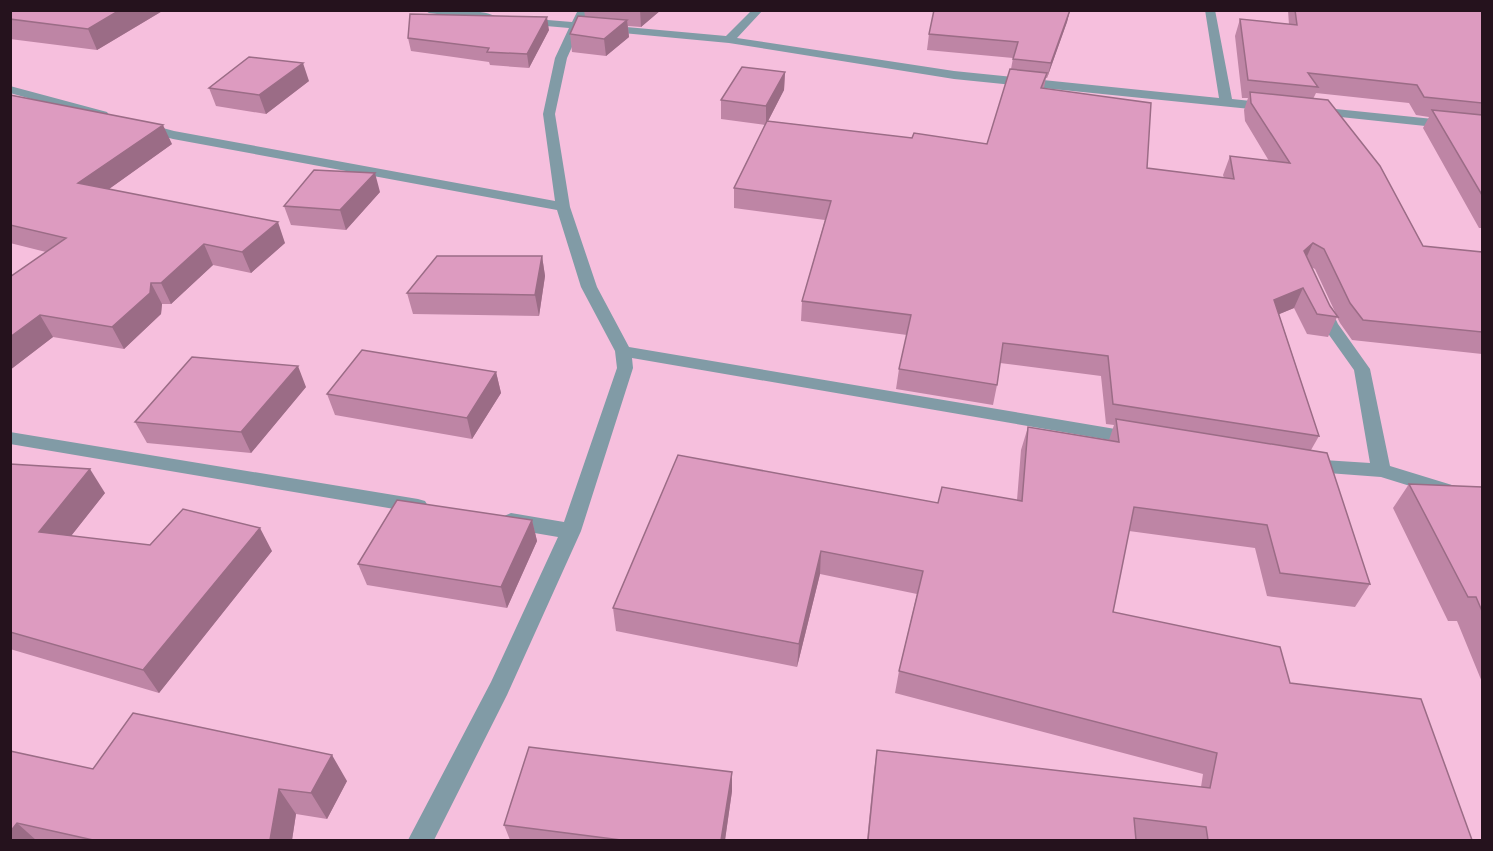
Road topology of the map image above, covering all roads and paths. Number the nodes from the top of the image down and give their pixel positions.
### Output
1 (429, 10) edge
2 (758, 10) edge
3 (1210, 10) edge
4 (579, 19) edge
5 (729, 40) junction
6 (10, 89) edge
7 (1226, 102) junction
8 (1284, 108) edge
9 (1308, 110) edge
10 (112, 117) edge
11 (134, 124) edge
12 (1482, 128) edge
13 (563, 207) junction
14 (1313, 288) edge
15 (623, 351) junction
16 (10, 438) edge
17 (1146, 441) edge
18 (1291, 463) edge
19 (1381, 471) junction
20 (1482, 497) edge
21 (431, 508) edge
22 (489, 518) edge
23 (571, 531) junction
24 (421, 840) edge

1 - 4 street
2 - 5 street
3 - 7 street
4 - 5 street
4 - 13 street
5 - 7 street
6 - 10 street
7 - 8 street
9 - 12 street
11 - 13 street
13 - 15 street
14 - 19 street
15 - 17 street
15 - 23 street
16 - 21 street
18 - 19 street
19 - 20 street
22 - 23 street
23 - 24 street

